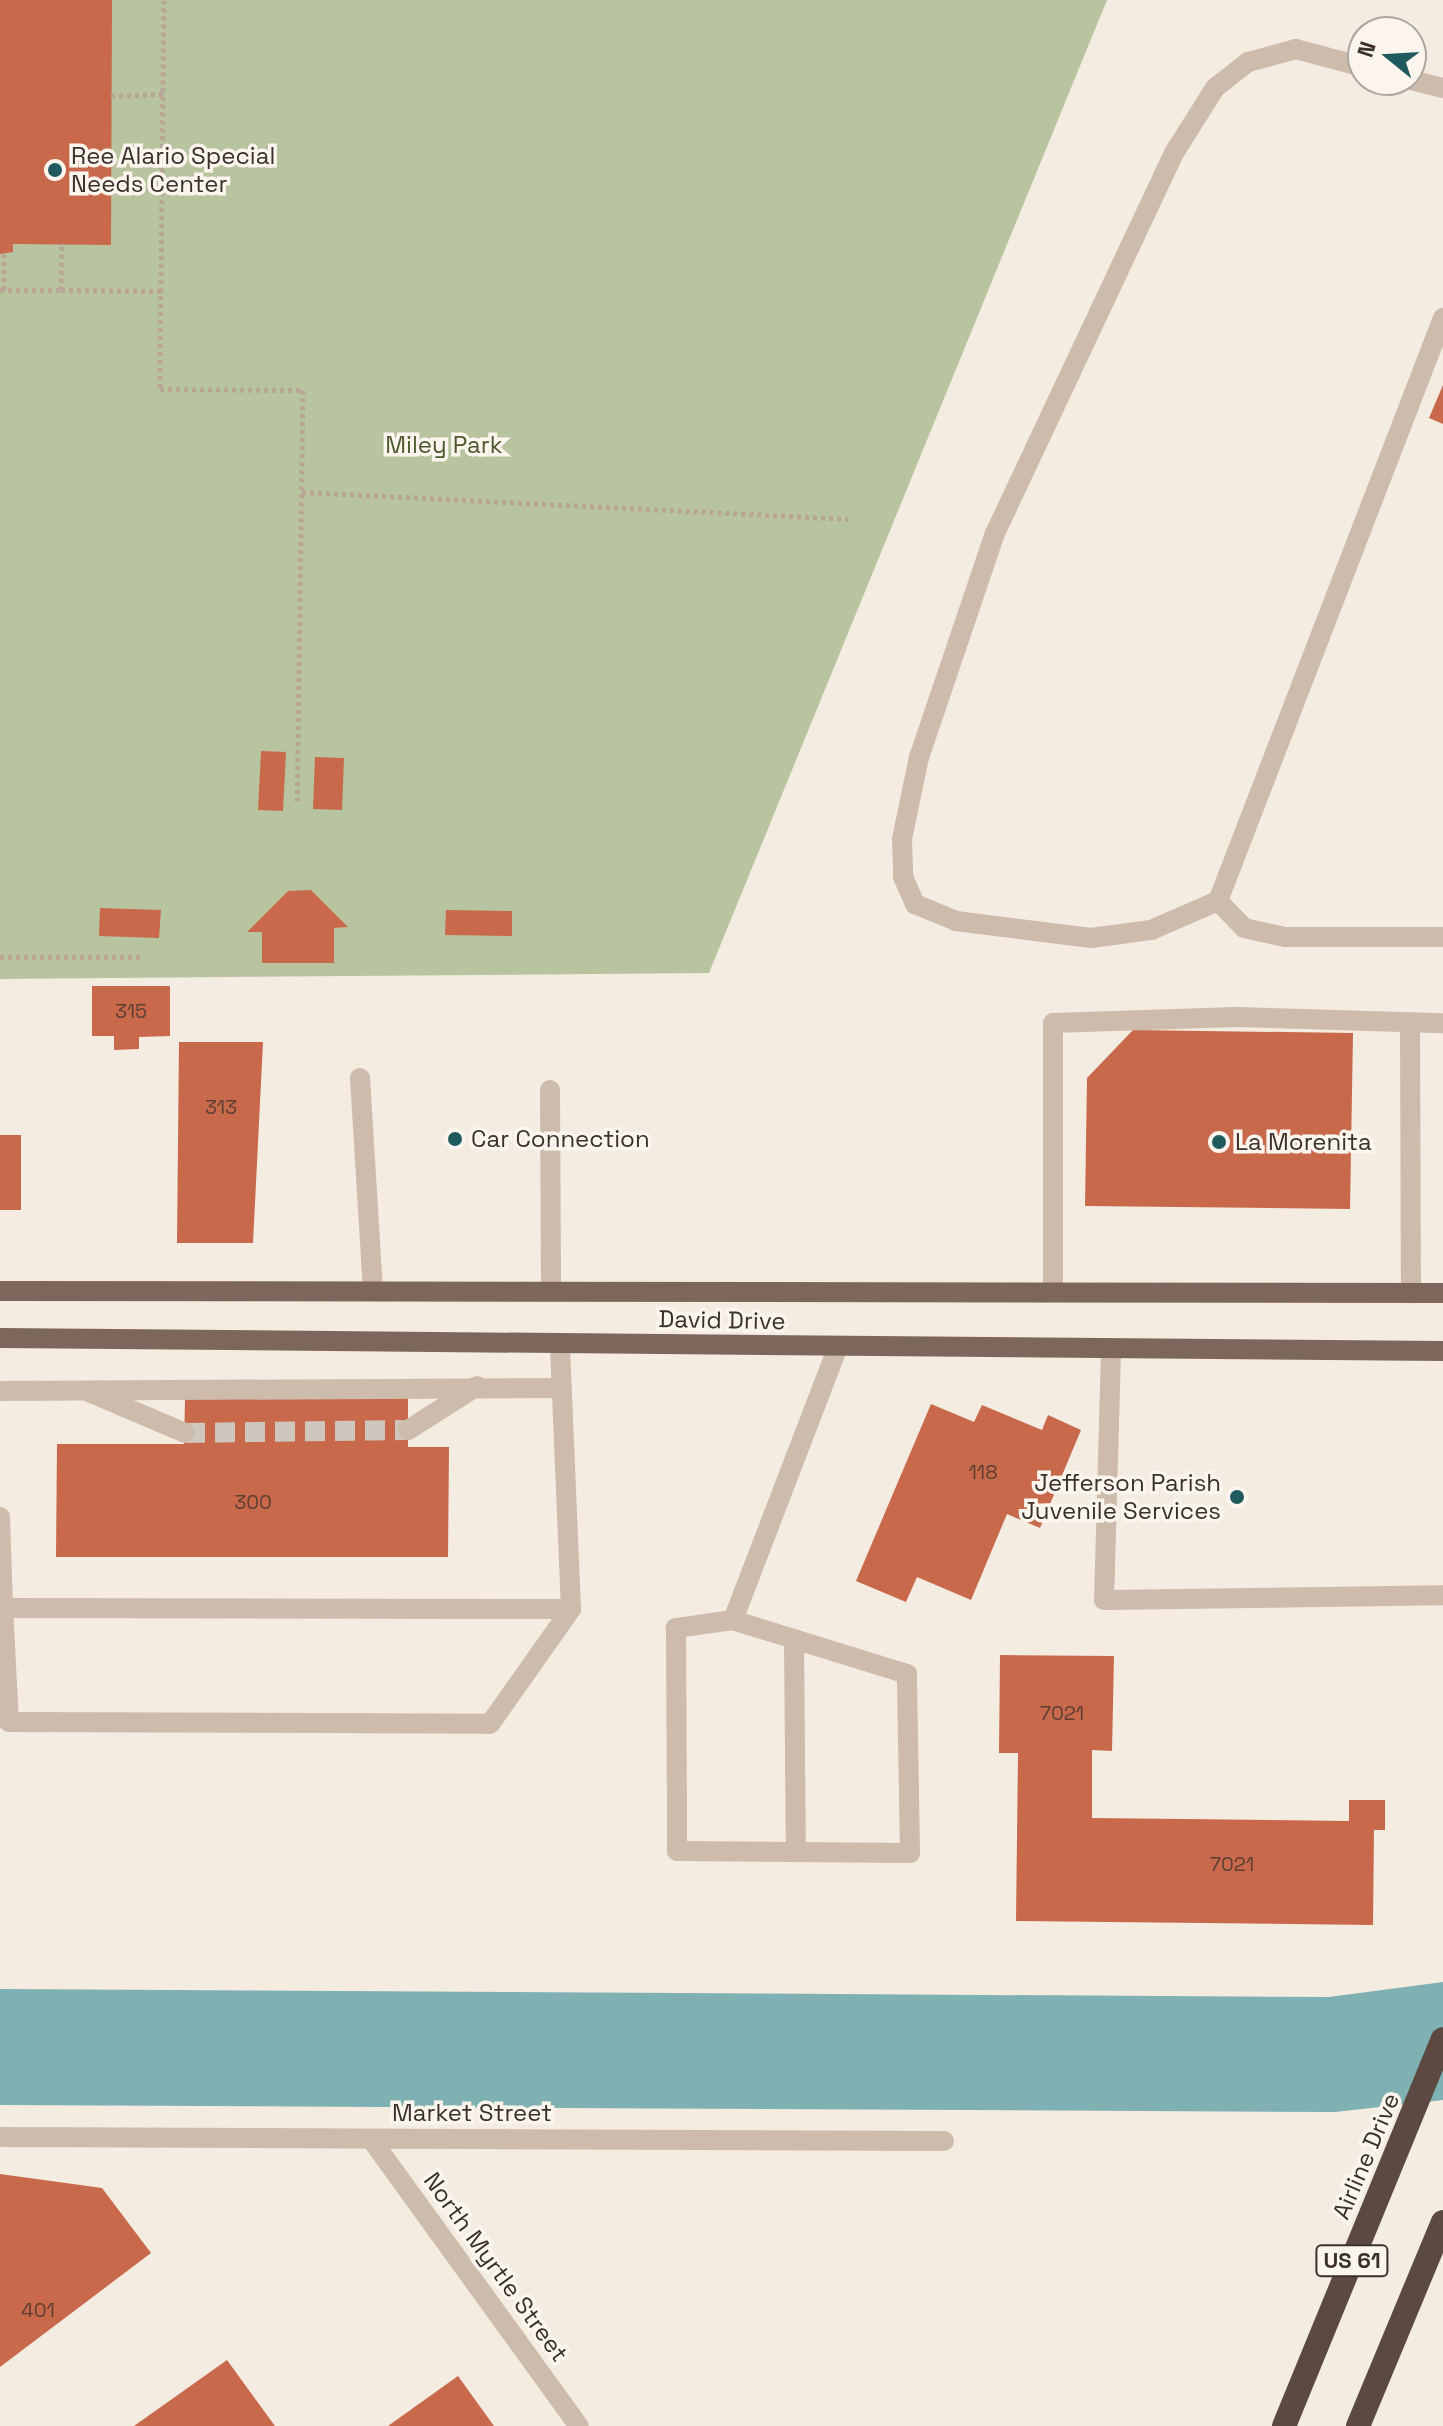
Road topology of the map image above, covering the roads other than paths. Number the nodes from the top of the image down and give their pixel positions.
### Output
1 (1347, 63) edge
2 (1443, 318) edge
3 (1218, 901) junction
4 (1443, 937) edge
5 (1410, 1022) junction
6 (1443, 1023) edge
7 (360, 1078) dead end
8 (550, 1090) dead end
9 (0, 1291) edge
10 (373, 1291) junction
11 (551, 1291) junction
12 (1053, 1292) junction
13 (1411, 1293) junction
14 (1443, 1293) edge
15 (0, 1338) edge
16 (560, 1344) junction
17 (838, 1347) junction
18 (1111, 1351) junction
19 (1443, 1351) edge
20 (477, 1386) junction
21 (560, 1388) junction
22 (83, 1389) junction
23 (0, 1391) edge
24 (408, 1430) tunnel mouth
25 (185, 1433) tunnel mouth
26 (0, 1517) edge
27 (1443, 1595) edge
28 (3, 1608) junction
29 (571, 1609) junction
30 (733, 1620) junction
31 (794, 1639) junction
32 (796, 1852) junction
33 (1443, 2039) edge
34 (0, 2137) edge
35 (371, 2139) junction
36 (944, 2141) dead end
37 (1443, 2222) edge
38 (579, 2426) edge
39 (1284, 2426) edge
40 (1358, 2426) edge

1 - 3 street
2 - 3 street
3 - 4 street
5 - 6 street
5 - 12 street
5 - 13 street
7 - 10 street
8 - 11 street
9 - 10 main road, David Drive
10 - 11 main road, David Drive
11 - 12 main road, David Drive
12 - 13 main road, David Drive
13 - 14 main road, David Drive
15 - 16 main road, David Drive
16 - 17 main road, David Drive
16 - 21 street
17 - 18 main road, David Drive
17 - 30 street
18 - 19 main road, David Drive
18 - 27 street
20 - 21 street
20 - 22 street
20 - 24 street
21 - 29 street
22 - 23 street
22 - 25 street
26 - 28 street
28 - 29 street
28 - 29 street
30 - 31 street
30 - 32 street
31 - 32 street
31 - 32 street
33 - 39 highway, Airline Drive / US 61
34 - 35 street, Market Street
35 - 36 street, Market Street
35 - 38 street, North Myrtle Street
37 - 40 highway, US 61

